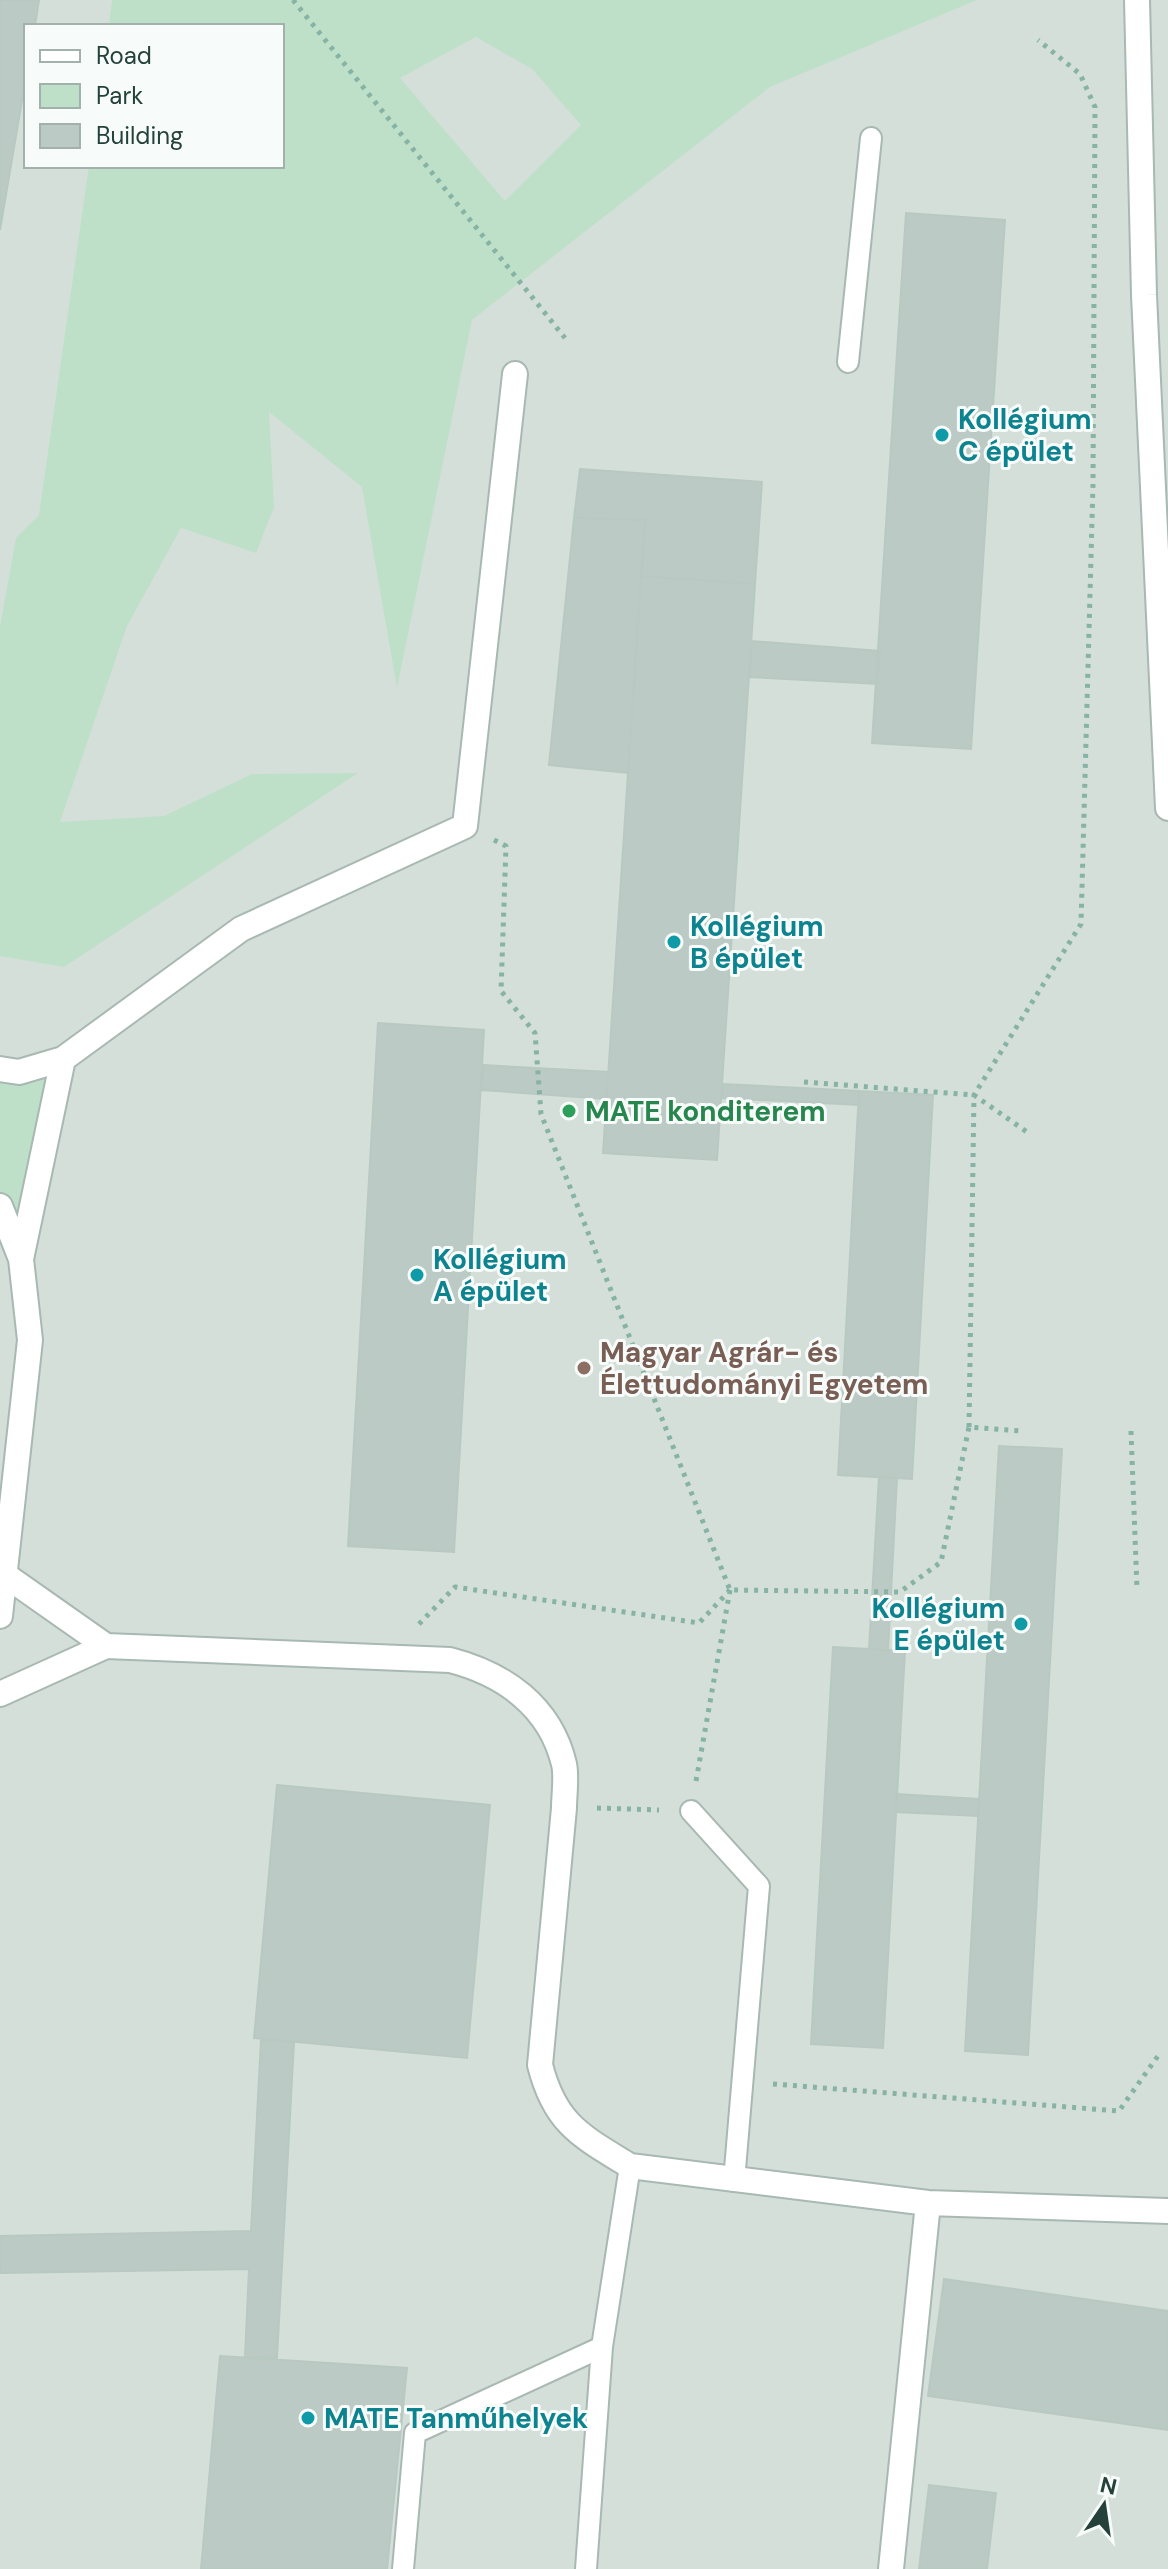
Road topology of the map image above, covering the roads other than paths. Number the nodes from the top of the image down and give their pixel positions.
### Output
1 (1137, 0) edge
2 (871, 138) dead end
3 (848, 362) dead end
4 (515, 374) dead end
5 (1168, 808) edge
6 (63, 1059) junction
7 (0, 1069) edge
8 (0, 1206) edge
9 (21, 1259) junction
10 (5, 1575) junction
11 (0, 1616) edge
12 (106, 1646) junction
13 (0, 1694) edge
14 (691, 1811) road end
15 (630, 2166) junction
16 (734, 2181) junction
17 (928, 2203) junction
18 (1168, 2211) edge
19 (602, 2347) junction
20 (403, 2569) edge
21 (586, 2569) edge
22 (891, 2569) edge

1 - 5 street
2 - 3 lane
4 - 6 street
6 - 7 street
6 - 9 street
8 - 9 street
9 - 10 street
10 - 11 street
10 - 12 street
12 - 13 street
12 - 15 street
14 - 16 lane
15 - 16 street
15 - 19 lane
16 - 17 street
17 - 18 street
17 - 22 street
19 - 20 lane
19 - 21 lane

